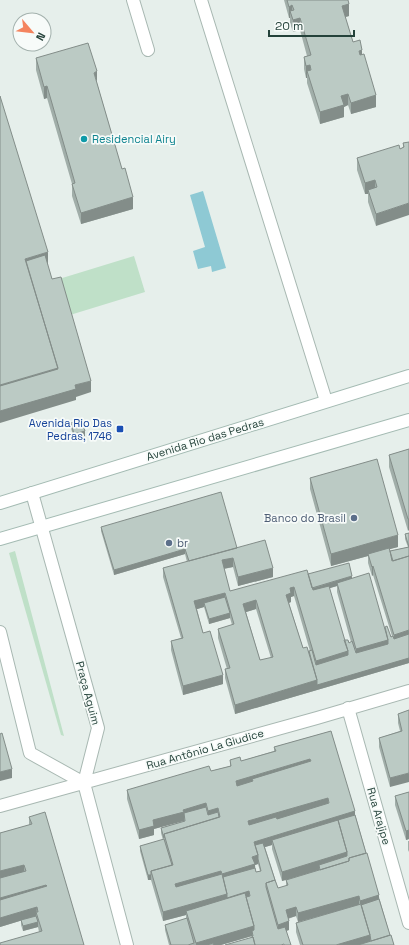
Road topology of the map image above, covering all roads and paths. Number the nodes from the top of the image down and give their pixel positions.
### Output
1 (133, 0) edge
2 (201, 0) edge
3 (148, 50) dead end
4 (409, 376) edge
5 (326, 401) junction
6 (409, 420) edge
7 (32, 493) junction
8 (0, 503) edge
9 (41, 527) junction
10 (0, 539) edge
11 (0, 632) edge
12 (409, 691) edge
13 (348, 708) junction
14 (84, 783) junction
15 (0, 806) edge
16 (409, 923) edge
17 (127, 945) edge

1 - 3 street
2 - 5 street
4 - 5 street, Avenida Rio das Pedras
5 - 7 street, Avenida Rio das Pedras
6 - 9 street
7 - 8 street, Avenida Rio das Pedras
7 - 9 street, Praça Aguim
9 - 10 street
9 - 14 street, Praça Aguim
11 - 14 street
12 - 13 street, Rua Antônio La Giudice
13 - 14 street, Rua Antônio La Giudice
13 - 16 street, Rua Arajipe
14 - 15 street, Rua Antônio La Giudice
14 - 17 street

